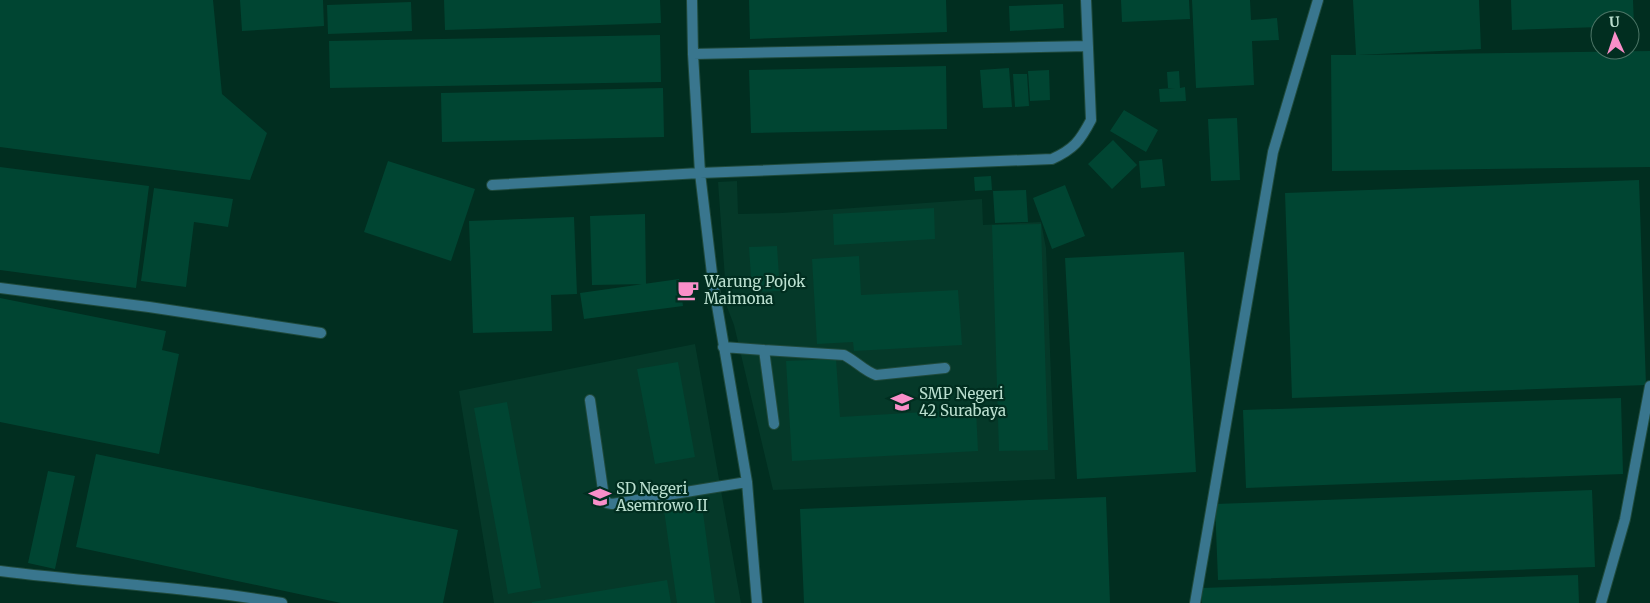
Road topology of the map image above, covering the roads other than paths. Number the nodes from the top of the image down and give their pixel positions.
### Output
1 (692, 0) edge
2 (1086, 0) edge
3 (1318, 0) edge
4 (1088, 46) junction
5 (693, 54) junction
6 (700, 173) junction
7 (492, 185) dead end
8 (0, 288) edge
9 (321, 333) dead end
10 (723, 347) junction
11 (764, 350) junction
12 (945, 368) dead end
13 (1650, 386) edge
14 (590, 400) dead end
15 (774, 424) dead end
16 (747, 482) junction
17 (0, 571) edge
18 (282, 603) edge
19 (757, 603) edge
20 (1195, 603) edge
21 (1601, 603) edge

1 - 5 lane
2 - 4 lane
3 - 20 lane
4 - 5 lane
4 - 6 lane
5 - 6 lane
6 - 7 lane
6 - 10 lane
8 - 9 lane
10 - 11 lane
10 - 16 lane
11 - 12 lane
11 - 15 lane
13 - 21 lane
14 - 16 lane
16 - 19 lane
17 - 18 lane

